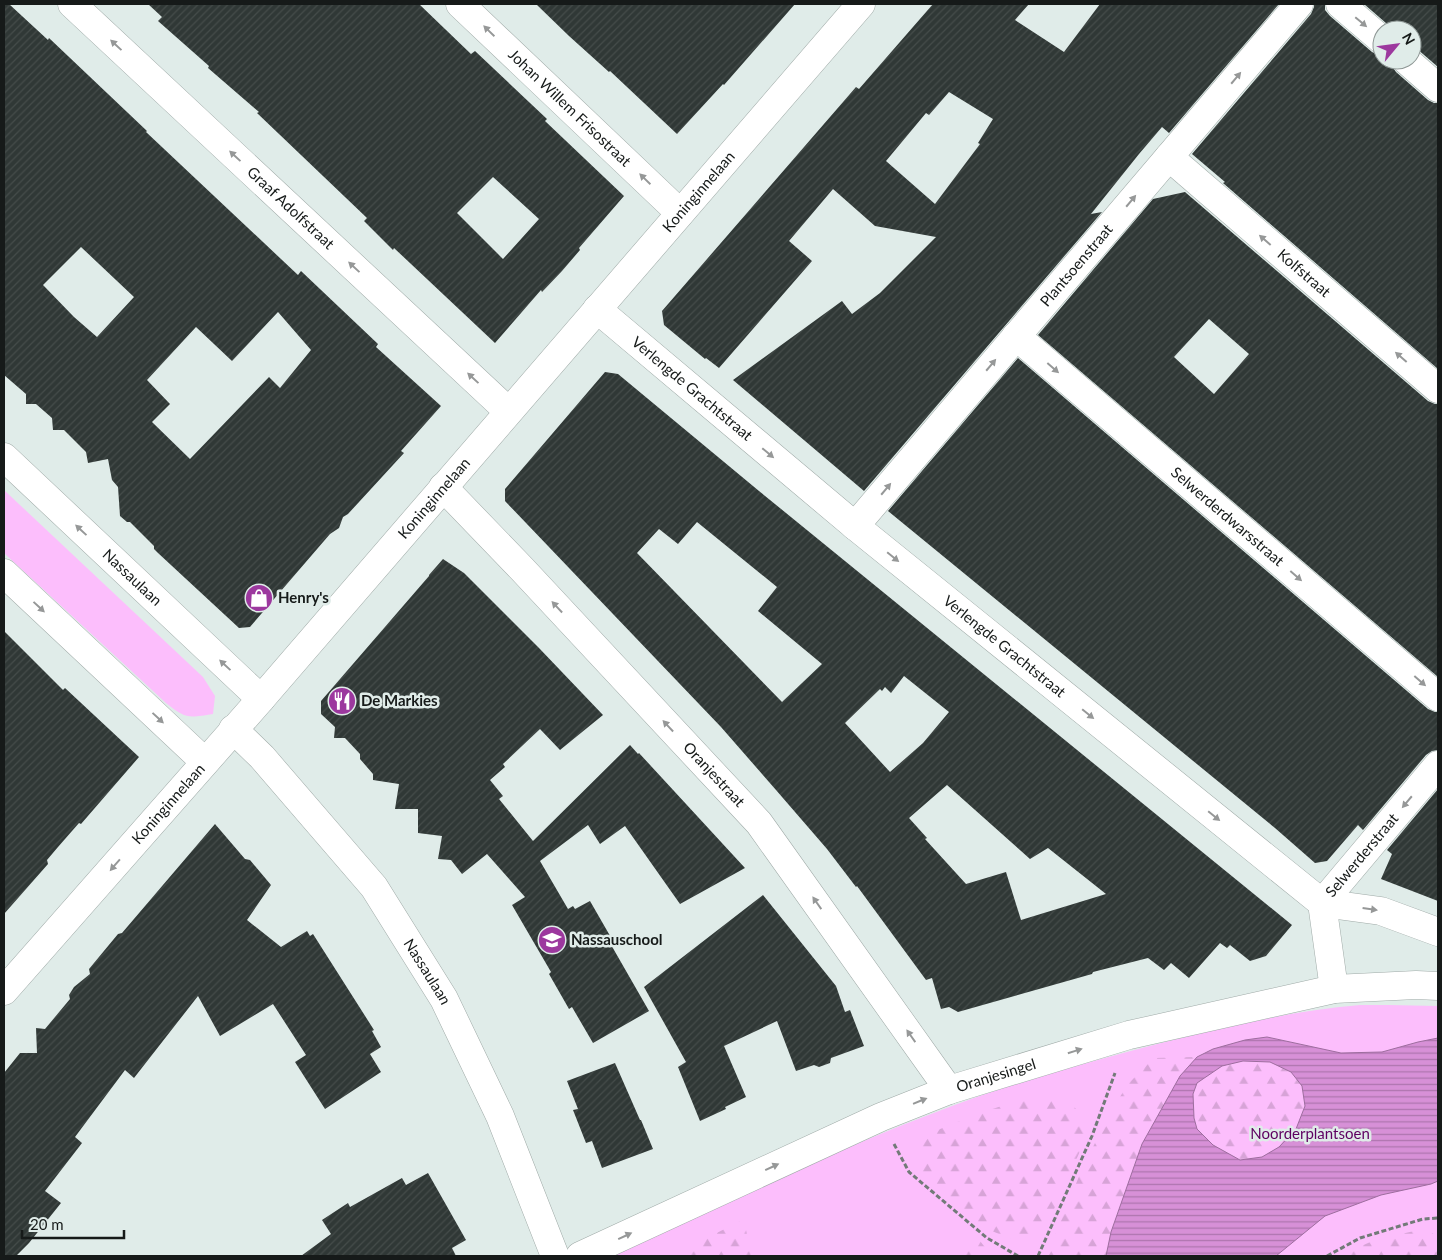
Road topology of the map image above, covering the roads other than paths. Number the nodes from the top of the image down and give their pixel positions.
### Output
1 (72, 4) edge
2 (460, 4) edge
3 (861, 4) edge
4 (1299, 4) edge
5 (1340, 4) edge
6 (1372, 31) edge
7 (1417, 70) edge
8 (1438, 88) edge
9 (1169, 157) junction
10 (680, 213) junction
11 (597, 309) junction
12 (1016, 336) junction
13 (1438, 389) edge
14 (508, 411) junction
15 (4, 457) edge
16 (443, 487) junction
17 (854, 526) junction
18 (4, 573) edge
19 (1438, 697) edge
20 (261, 699) junction
21 (233, 729) junction
22 (205, 762) junction
23 (1438, 765) edge
24 (1322, 903) junction
25 (1438, 932) edge
26 (1438, 986) edge
27 (1334, 989) junction
28 (4, 991) edge
29 (950, 1090) junction
30 (555, 1256) edge
31 (580, 1256) edge

14 -> 1 street, Graaf Adolfstraat
10 -> 2 street, Johan Willem Frisostraat
3 - 10 street, Koninginnelaan
9 -> 4 street, Plantsoenstraat
5 -> 6 street
7 - 8 street
12 -> 9 street, Plantsoenstraat
13 -> 9 street, Kolfstraat
10 - 11 street, Koninginnelaan
11 - 14 street, Koninginnelaan
11 -> 17 street, Verlengde Grachtstraat
17 -> 12 street, Plantsoenstraat
12 -> 19 street, Selwerderdwarsstraat
14 - 16 street, Koninginnelaan
20 -> 15 street, Nassaulaan
16 - 20 street, Koninginnelaan
29 -> 16 street, Oranjestraat
17 -> 24 street, Verlengde Grachtstraat
18 -> 22 street
20 - 21 street, Koninginnelaan
21 - 22 street, Koninginnelaan
21 - 30 street, Nassaulaan
22 -> 28 street, Koninginnelaan
23 -> 24 street, Selwerderstraat
24 -> 25 street
24 - 27 street, Selwerderstraat
26 - 27 street, Oranjesingel
29 -> 27 street, Oranjesingel
31 -> 29 street, Oranjesingel

